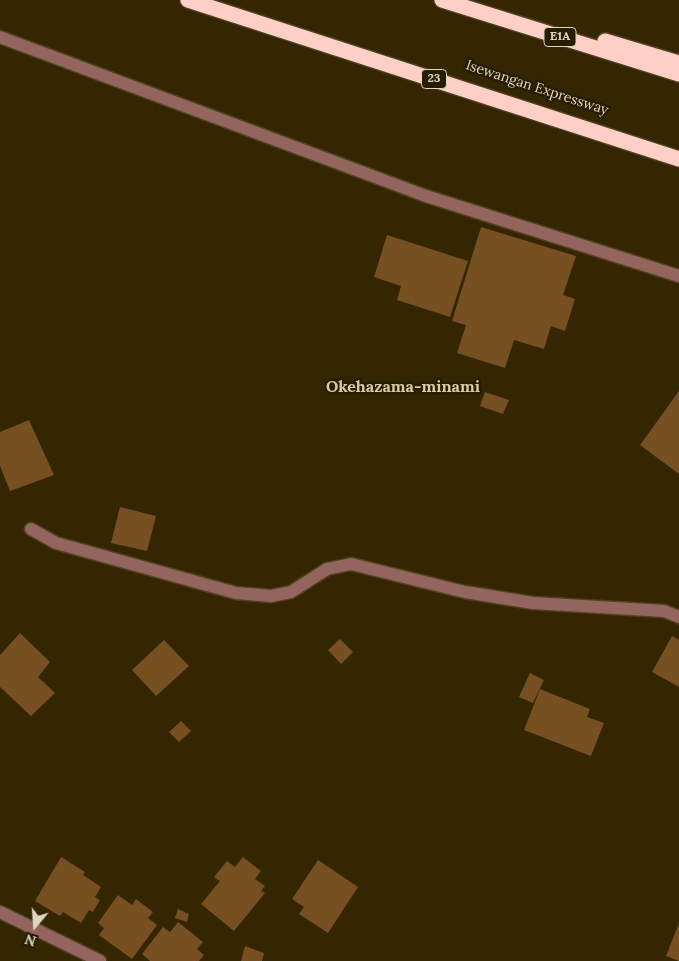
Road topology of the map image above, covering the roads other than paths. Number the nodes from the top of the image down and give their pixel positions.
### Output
1 (188, 0) edge
2 (214, 0) edge
3 (442, 0) edge
4 (472, 0) edge
5 (0, 37) edge
6 (679, 63) edge
7 (679, 74) edge
8 (679, 151) edge
9 (679, 160) edge
10 (679, 276) edge
11 (31, 529) dead end
12 (679, 617) edge
13 (0, 912) edge
14 (100, 961) edge

1 - 9 highway, 23
2 - 8 highway, Isewangan Expressway
3 - 7 highway, E1A
4 - 6 highway
5 - 10 street
11 - 12 street
13 - 14 street

